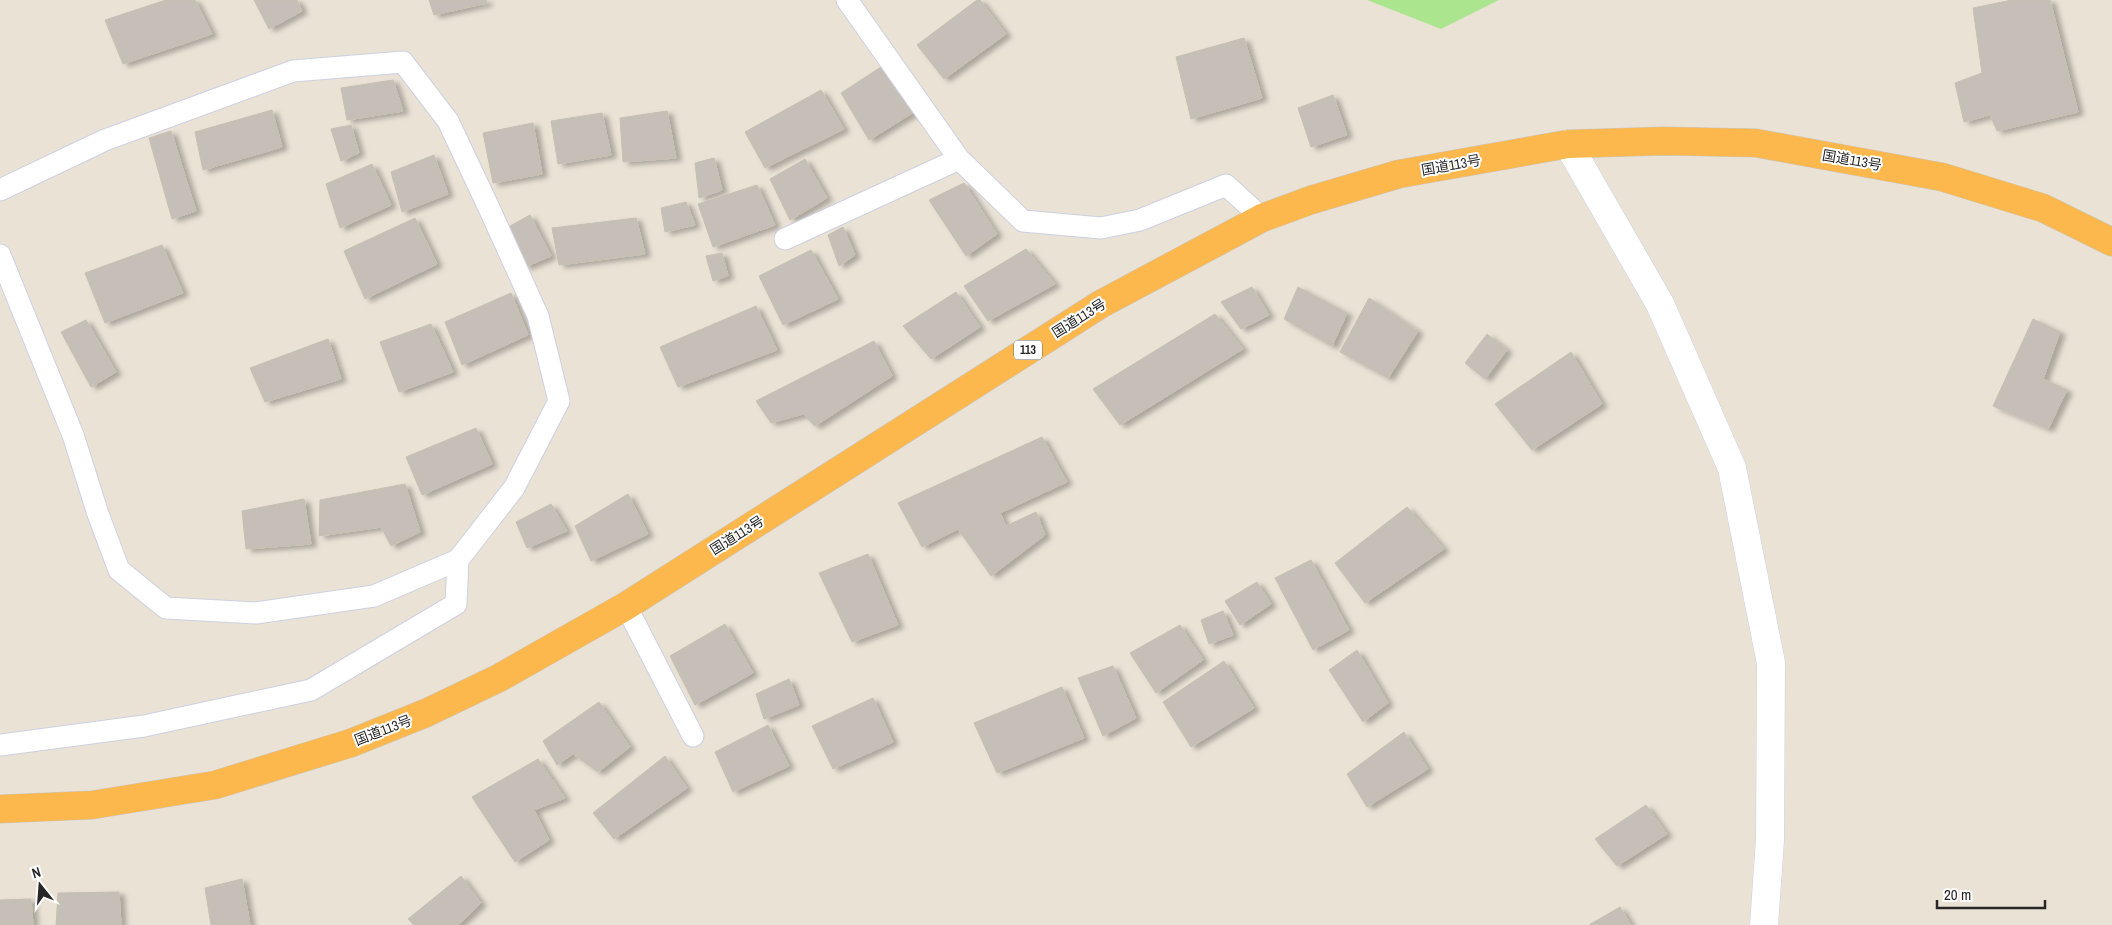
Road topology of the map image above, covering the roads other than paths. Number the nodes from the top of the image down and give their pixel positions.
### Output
1 (847, 0) edge
2 (1568, 144) junction
3 (959, 159) junction
4 (0, 190) edge
5 (1262, 218) junction
6 (785, 239) dead end
7 (2112, 242) edge
8 (0, 255) edge
9 (458, 560) junction
10 (626, 606) junction
11 (693, 736) dead end
12 (0, 745) edge
13 (0, 808) edge
14 (1764, 925) edge

1 - 3 lane
2 - 5 highway, 国道113号 / 113
2 - 7 highway, 国道113号 / 113
2 - 14 street
3 - 5 lane
3 - 6 lane
4 - 9 lane
5 - 10 highway, 国道113号 / 113
8 - 9 lane
9 - 12 lane
10 - 11 lane
10 - 13 highway, 国道113号 / 113

